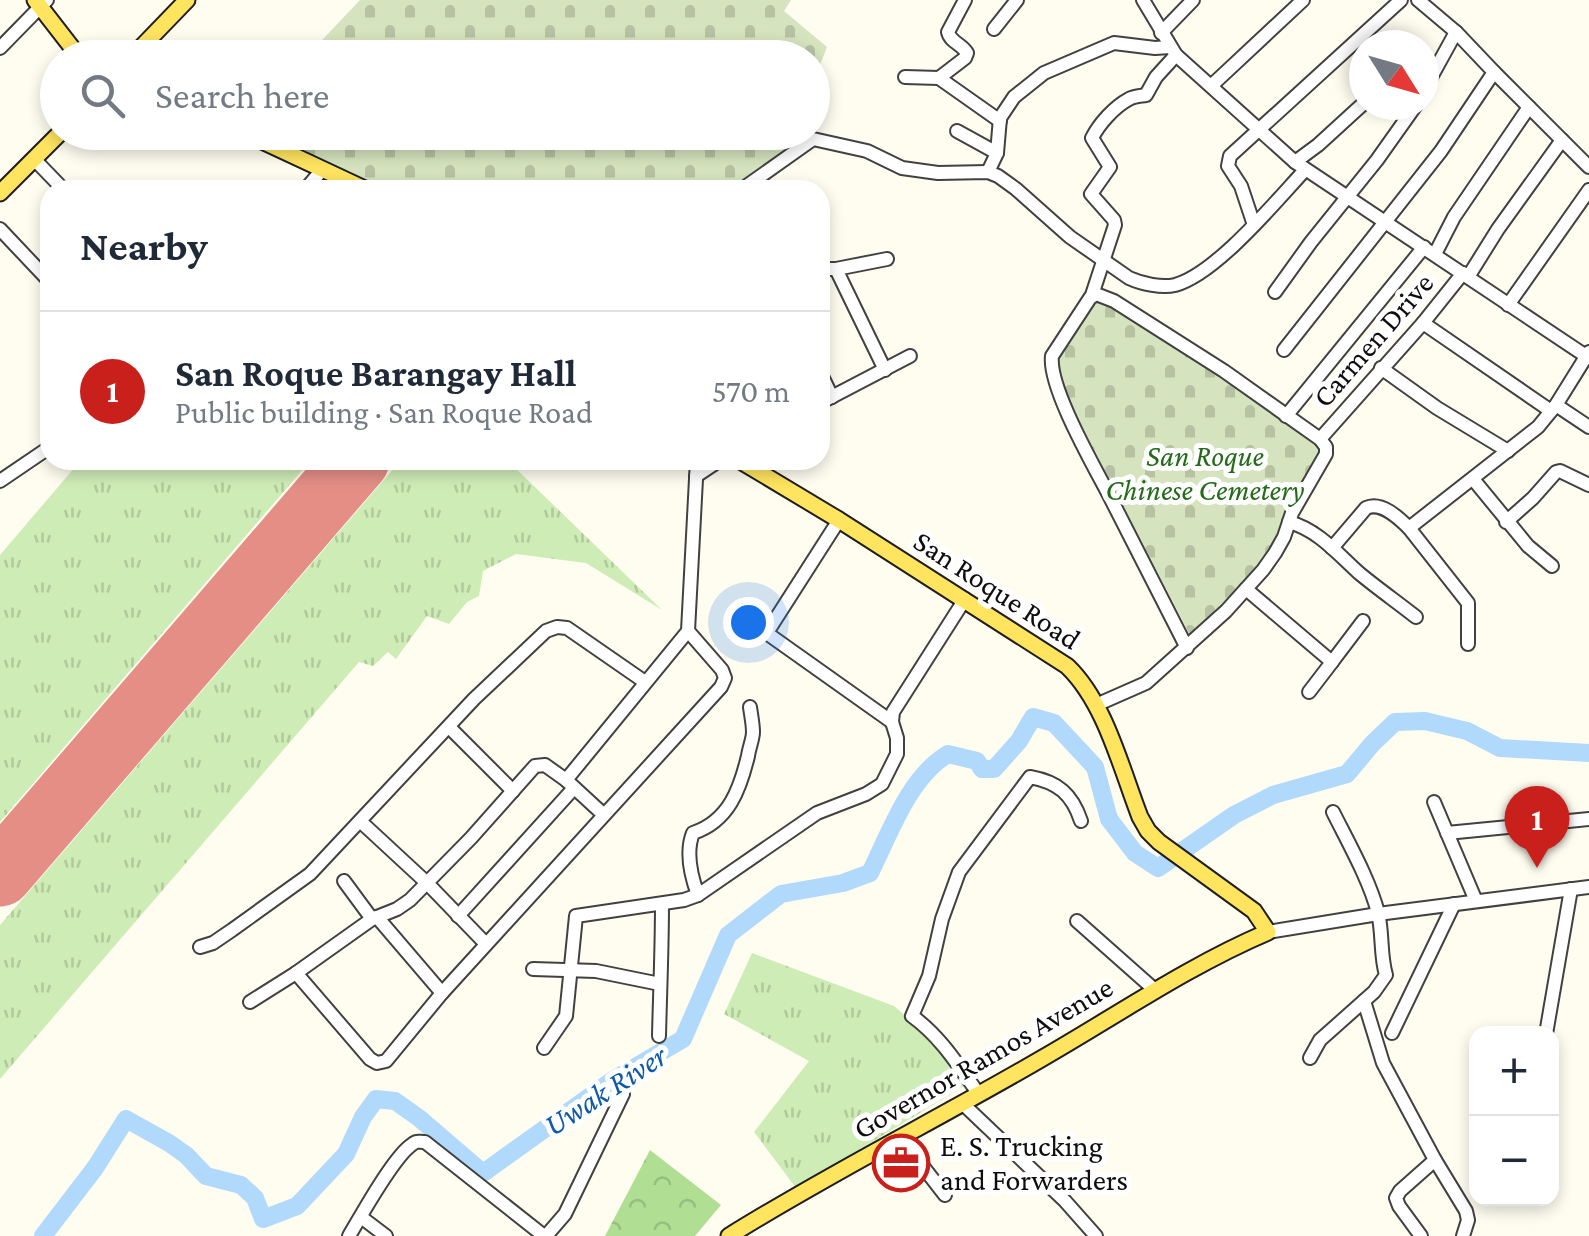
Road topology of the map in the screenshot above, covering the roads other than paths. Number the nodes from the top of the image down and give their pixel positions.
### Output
1 (187, 0) edge
2 (965, 0) edge
3 (1016, 0) edge
4 (1143, 0) edge
5 (1194, 0) edge
6 (1303, 0) edge
7 (1402, 0) edge
8 (41, 2) edge
9 (1427, 3) edge
10 (994, 29) dead end
11 (1456, 32) junction
12 (1161, 33) junction
13 (67, 40) edge
14 (148, 40) edge
15 (0, 48) edge
16 (1173, 51) junction
17 (1439, 63) edge
18 (1494, 72) junction
19 (905, 76) dead end
20 (938, 78) junction
21 (1210, 86) junction
22 (1529, 107) junction
23 (1349, 118) edge
24 (1405, 120) edge
25 (1000, 121) junction
26 (1259, 129) junction
27 (958, 132) dead end
28 (1562, 140) junction
29 (830, 141) edge
30 (43, 150) edge
31 (280, 150) edge
32 (795, 150) edge
33 (997, 153) junction
34 (34, 159) junction
35 (1300, 166) junction
36 (1589, 167) edge
37 (322, 170) junction
38 (988, 172) junction
39 (54, 180) edge
40 (314, 180) edge
41 (344, 180) edge
42 (754, 180) edge
43 (1589, 190) edge
44 (0, 193) edge
45 (1348, 198) junction
46 (1386, 222) junction
47 (1254, 226) junction
48 (0, 229) edge
49 (1430, 250) junction
50 (886, 259) dead end
51 (1104, 260) junction
52 (830, 268) edge
53 (836, 268) junction
54 (40, 271) edge
55 (1465, 275) junction
56 (1275, 292) dead end
57 (1092, 295) junction
58 (1508, 304) junction
59 (1423, 324) junction
60 (1284, 350) dead end
61 (1588, 355) edge
62 (910, 356) dead end
63 (1381, 368) junction
64 (885, 370) junction
65 (830, 398) edge
66 (1554, 408) junction
67 (1286, 416) junction
68 (1589, 427) edge
69 (1320, 439) junction
70 (1508, 451) junction
71 (40, 454) edge
72 (696, 470) edge
73 (705, 470) edge
74 (755, 470) edge
75 (696, 476) junction
76 (1473, 479) junction
77 (0, 481) edge
78 (1589, 485) edge
79 (839, 520) junction
80 (1289, 522) junction
81 (1506, 522) junction
82 (1408, 528) junction
83 (1332, 548) junction
84 (1552, 566) dead end
85 (1246, 588) junction
86 (965, 599) junction
87 (1416, 616) dead end
88 (1363, 621) dead end
89 (688, 630) junction
90 (1468, 644) dead end
91 (1187, 648) junction
92 (1332, 662) junction
93 (645, 682) junction
94 (1308, 692) dead end
95 (1096, 705) junction
96 (750, 707) dead end
97 (892, 722) junction
98 (449, 727) junction
99 (570, 784) junction
100 (513, 791) junction
101 (1434, 802) dead end
102 (1333, 812) dead end
103 (604, 815) junction
104 (1589, 819) edge
105 (360, 821) junction
106 (1081, 822) dead end
107 (1447, 833) junction
108 (344, 881) dead end
109 (427, 883) junction
110 (1589, 887) edge
111 (1572, 890) junction
112 (698, 895) junction
113 (1476, 901) junction
114 (662, 904) junction
115 (1454, 904) junction
116 (1378, 914) junction
117 (458, 916) junction
118 (374, 918) junction
119 (1077, 921) dead end
120 (1268, 932) junction
121 (486, 944) junction
122 (200, 947) dead end
123 (533, 969) dead end
124 (571, 971) junction
125 (296, 973) junction
126 (660, 984) junction
127 (1156, 991) junction
128 (442, 993) junction
129 (1364, 1001) junction
130 (250, 1002) dead end
131 (1547, 1026) edge
132 (1392, 1033) dead end
133 (659, 1036) dead end
134 (544, 1048) dead end
135 (1310, 1058) dead end
136 (623, 1094) dead end
137 (978, 1094) junction
138 (962, 1102) junction
139 (900, 1137) junction
140 (1435, 1160) junction
141 (945, 1195) dead end
142 (361, 1216) junction
143 (752, 1231) edge
144 (349, 1236) edge
145 (386, 1236) edge
146 (545, 1236) edge
147 (728, 1236) edge
148 (1096, 1236) edge
149 (1421, 1236) edge
150 (1464, 1236) edge

1 - 14 main road
2 - 20 street
3 - 10 street
4 - 12 street
5 - 12 street
6 - 21 street
7 - 26 street
8 - 13 main road
8 - 15 street
9 - 11 street
11 - 17 street
11 - 18 street
12 - 16 street
16 - 21 street
16 - 25 street
16 - 51 street
18 - 22 street
18 - 46 street
19 - 20 street
20 - 25 street
21 - 26 street
22 - 28 street
22 - 49 street
23 - 35 street
24 - 45 street
25 - 33 street
26 - 35 street
26 - 47 street
27 - 33 street
28 - 36 street
28 - 55 street, Carmen Drive
29 - 38 street
30 - 34 main road
31 - 37 main road
32 - 42 street
33 - 38 street
34 - 39 street
34 - 44 main road
35 - 45 street
35 - 47 street
37 - 40 street
37 - 41 main road
38 - 51 street
43 - 58 street
45 - 46 street
45 - 56 street
46 - 49 street
46 - 60 street
47 - 51 street
48 - 54 street
49 - 55 street
49 - 67 street
50 - 53 street
51 - 57 street
52 - 53 street
53 - 64 street
55 - 58 street
55 - 59 street, Carmen Drive
57 - 67 street
57 - 91 street
58 - 61 street
59 - 63 street, Carmen Drive
59 - 66 street
61 - 66 street
62 - 64 street
63 - 69 street, Carmen Drive
63 - 70 street
64 - 65 street
66 - 68 street
66 - 70 street
67 - 69 street
69 - 80 street
70 - 76 street
71 - 77 street
72 - 75 street
73 - 75 street
74 - 79 main road, San Roque Road
75 - 89 street
76 - 81 street
76 - 82 street
78 - 81 street
79 - 86 main road, San Roque Road
79 - 97 street
80 - 83 street
80 - 85 street
81 - 84 street
82 - 83 street
82 - 90 street
83 - 87 street
85 - 91 street
85 - 92 street
86 - 95 main road, San Roque Road
86 - 97 street
88 - 92 street
89 - 93 street
89 - 103 street
91 - 95 street
92 - 94 street
93 - 98 street
93 - 99 street
95 - 120 main road, San Roque Road
96 - 112 street
97 - 112 street
98 - 100 street
98 - 105 street
99 - 100 street
99 - 103 street
99 - 117 street
100 - 109 street
101 - 107 street
102 - 116 street
103 - 121 street
104 - 107 street
105 - 109 street
105 - 122 street
106 - 137 street
107 - 113 street
108 - 118 street
109 - 117 street
109 - 118 street
110 - 111 street
111 - 113 street
111 - 131 street
112 - 114 street
113 - 115 street
114 - 124 street
114 - 126 street
115 - 116 street
115 - 132 street
116 - 120 street
116 - 129 street
117 - 121 street
118 - 125 street
118 - 128 street
119 - 127 street
120 - 127 main road, Governor Ramos Avenue
121 - 128 street
123 - 124 street
124 - 126 street
124 - 134 street
125 - 128 street
125 - 130 street
126 - 133 street
127 - 137 main road, Governor Ramos Avenue
129 - 135 street
129 - 140 street
136 - 146 street
137 - 138 main road, Governor Ramos Avenue
138 - 139 main road, Governor Ramos Avenue
138 - 148 street
139 - 141 street
139 - 143 main road, Governor Ramos Avenue
140 - 149 street
140 - 150 street
142 - 144 street
142 - 145 street
142 - 146 street
143 - 147 main road, Governor Ramos Avenue

